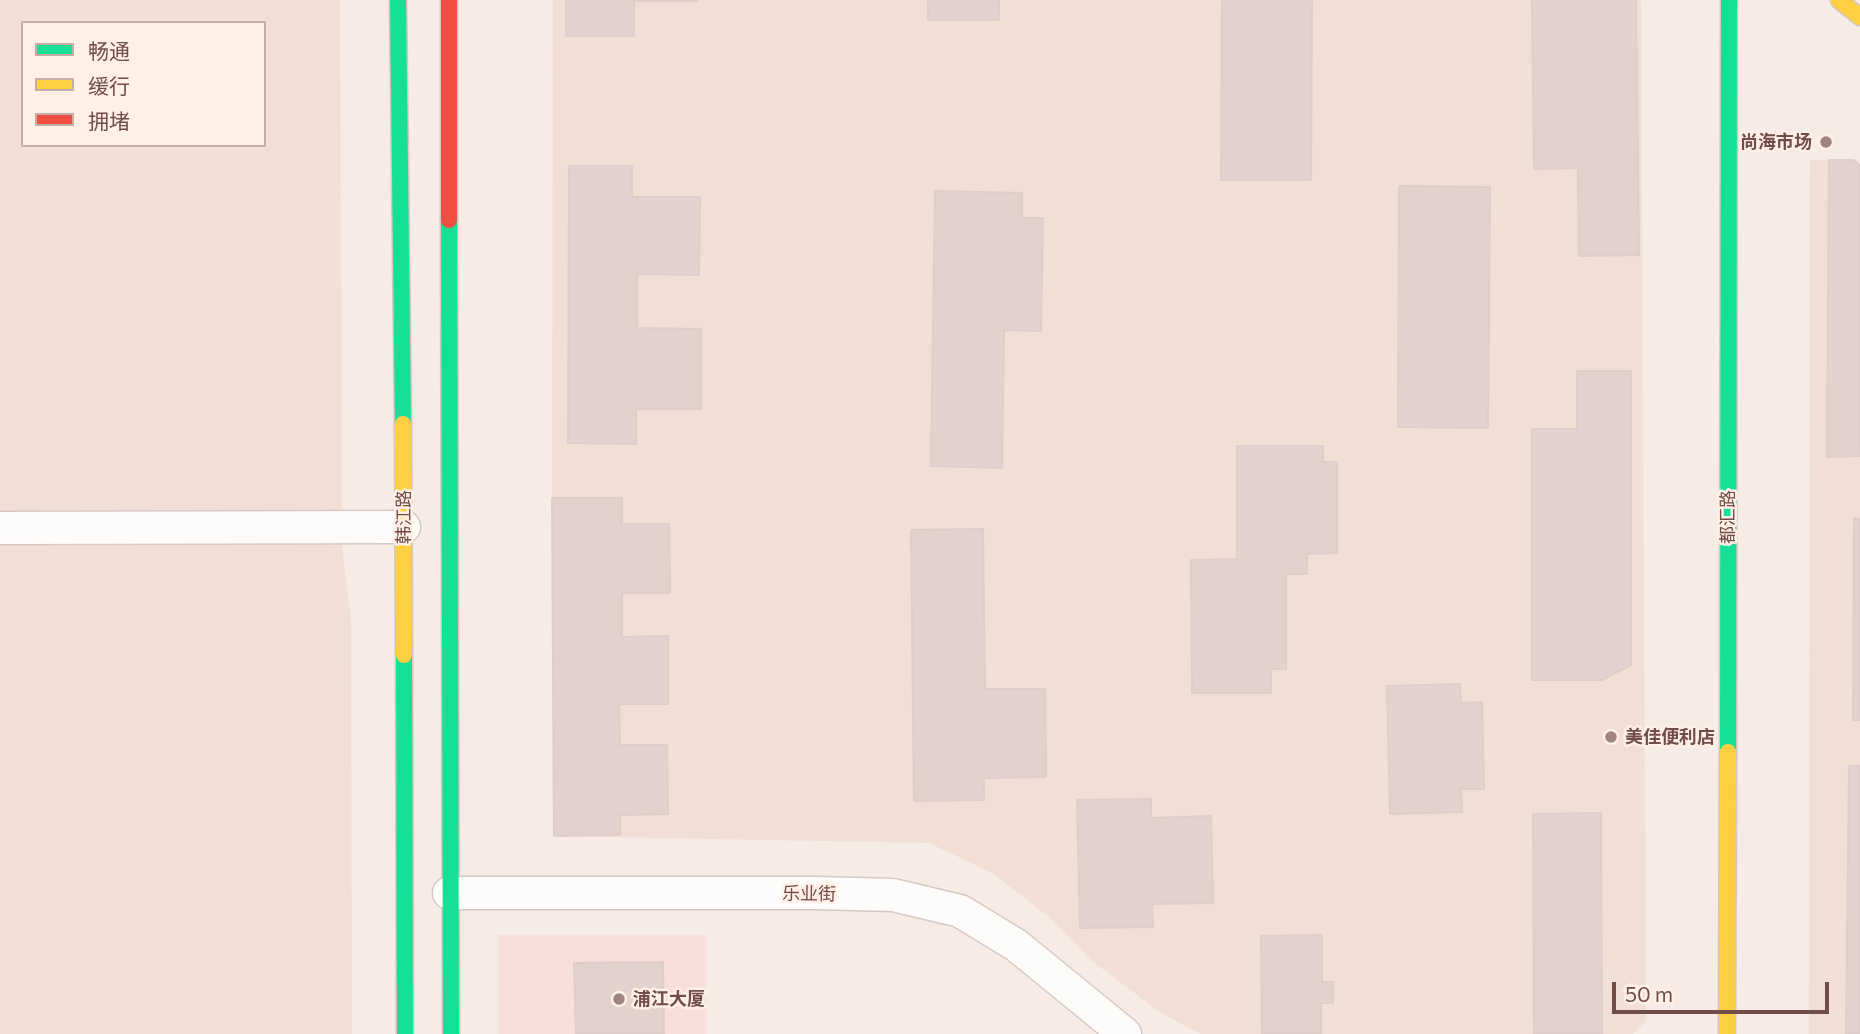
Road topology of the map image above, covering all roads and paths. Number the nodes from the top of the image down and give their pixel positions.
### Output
1 (398, 0) edge
2 (449, 0) edge
3 (1730, 0) edge
4 (1839, 0) edge
5 (1860, 17) edge
6 (404, 527) junction
7 (0, 528) edge
8 (449, 893) junction
9 (405, 1034) edge
10 (451, 1034) edge
11 (1125, 1034) edge
12 (1727, 1034) edge

1 - 6 street, 韩江路
2 - 8 street
3 - 12 street, 都汇路
4 - 5 street
6 - 7 street
6 - 9 street, 韩江路
8 - 10 street
8 - 11 street, 乐业街

